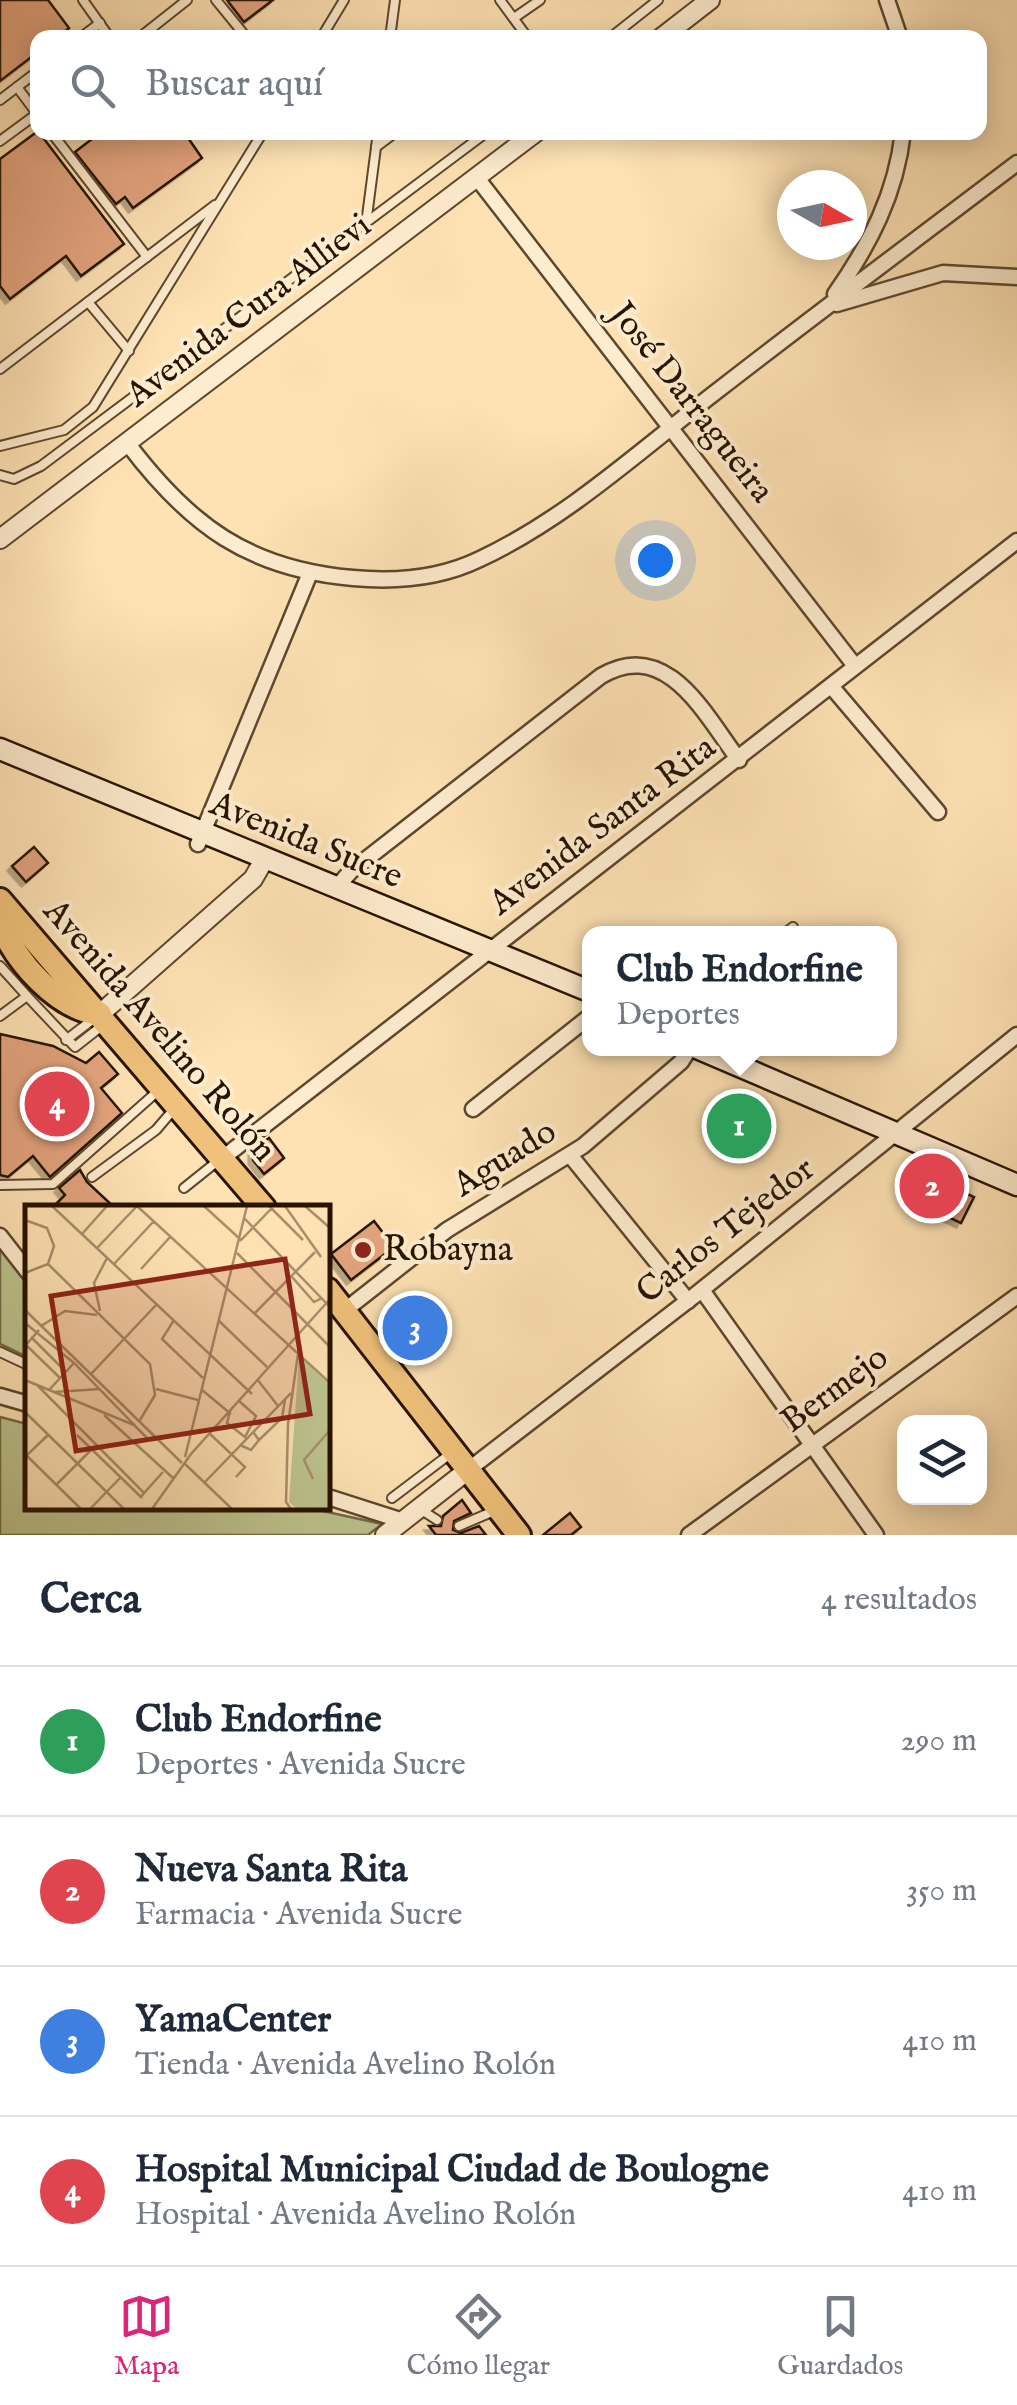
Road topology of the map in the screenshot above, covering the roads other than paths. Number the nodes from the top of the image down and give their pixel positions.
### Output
1 (84, 0) edge
2 (187, 0) edge
3 (216, 0) edge
4 (344, 0) edge
5 (395, 0) edge
6 (500, 0) edge
7 (540, 0) edge
8 (658, 0) edge
9 (710, 0) edge
10 (887, 0) edge
11 (514, 18) junction
12 (100, 22) junction
13 (90, 30) edge
14 (105, 30) edge
15 (149, 30) edge
16 (240, 30) edge
17 (326, 30) edge
18 (391, 30) edge
19 (522, 30) edge
20 (620, 30) edge
21 (671, 30) edge
22 (897, 30) edge
23 (30, 77) edge
24 (18, 87) junction
25 (0, 100) edge
26 (30, 104) edge
27 (30, 119) edge
28 (57, 140) edge
29 (258, 140) edge
30 (377, 140) edge
31 (385, 140) edge
32 (476, 140) edge
33 (526, 140) edge
34 (901, 140) edge
35 (0, 141) edge
36 (376, 147) junction
37 (1017, 163) edge
38 (477, 178) junction
39 (222, 200) junction
40 (366, 224) junction
41 (147, 257) junction
42 (1017, 277) edge
43 (88, 302) junction
44 (826, 307) junction
45 (129, 351) junction
46 (0, 369) edge
47 (672, 426) junction
48 (128, 444) junction
49 (0, 446) edge
50 (0, 475) edge
51 (0, 539) edge
52 (1017, 541) edge
53 (310, 574) junction
54 (854, 666) junction
55 (831, 686) junction
56 (0, 748) edge
57 (739, 760) junction
58 (0, 762) edge
59 (938, 812) dead end
60 (200, 839) junction
61 (262, 865) junction
62 (336, 888) junction
63 (0, 900) edge
64 (0, 923) edge
65 (485, 954) junction
66 (0, 966) edge
67 (582, 989) edge
68 (26, 996) junction
69 (582, 999) edge
70 (2, 1012) edge
71 (103, 1018) junction
72 (582, 1023) edge
73 (1017, 1035) edge
74 (66, 1040) junction
75 (687, 1056) edge
76 (714, 1056) edge
77 (745, 1056) edge
78 (169, 1096) junction
79 (473, 1109) dead end
80 (900, 1129) junction
81 (570, 1155) junction
82 (224, 1157) junction
83 (1017, 1172) edge
84 (92, 1177) dead end
85 (0, 1185) edge
86 (1017, 1185) edge
87 (184, 1188) dead end
88 (262, 1205) edge
89 (0, 1236) edge
90 (25, 1268) edge
91 (702, 1290) junction
92 (1017, 1296) edge
93 (333, 1300) edge
94 (688, 1301) junction
95 (0, 1352) edge
96 (25, 1363) edge
97 (0, 1396) edge
98 (25, 1403) edge
99 (811, 1444) junction
100 (454, 1451) junction
101 (468, 1470) junction
102 (330, 1498) edge
103 (392, 1498) dead end
104 (419, 1508) junction
105 (498, 1510) junction
106 (437, 1520) dead end
107 (402, 1521) junction
108 (459, 1526) dead end
109 (385, 1535) edge
110 (518, 1535) edge
111 (690, 1535) edge
112 (876, 1535) edge

1 - 12 lane
2 - 15 lane
3 - 16 lane
4 - 17 lane
5 - 18 lane
6 - 11 lane
7 - 11 lane
8 - 20 lane
9 - 21 street
10 - 22 street
11 - 19 lane
12 - 13 lane
12 - 14 lane
23 - 24 lane
24 - 25 lane
24 - 26 lane
27 - 35 lane
28 - 41 lane
29 - 39 lane
30 - 36 lane
31 - 36 lane
32 - 40 lane
33 - 38 street, Avenida Cura Allievi
34 - 44 street
36 - 40 lane
37 - 44 street
38 - 47 street, José Darragueira
38 - 48 street, Avenida Cura Allievi
39 - 41 lane
39 - 45 lane
40 - 50 lane
41 - 43 lane
42 - 44 street
43 - 45 lane
43 - 46 lane
44 - 47 street
45 - 49 lane
47 - 53 street
47 - 54 street, José Darragueira
48 - 51 street, Avenida Cura Allievi
48 - 53 street
52 - 54 street, Avenida Santa Rita
53 - 60 street
54 - 55 street, Avenida Santa Rita
55 - 57 street, Avenida Santa Rita
55 - 59 street
56 - 60 main road, Avenida Sucre
57 - 62 street
57 - 65 street, Avenida Santa Rita
58 - 60 main road, Avenida Sucre
60 - 61 main road, Avenida Sucre
61 - 62 main road, Avenida Sucre
61 - 65 main road, Avenida Sucre
61 - 71 street
62 - 65 main road, Avenida Sucre
63 - 71 main road, Avenida Avelino Rolón
64 - 71 main road
65 - 67 main road, Avenida Sucre
65 - 69 main road, Avenida Sucre
65 - 82 street, Avenida Santa Rita
66 - 68 lane
68 - 70 lane
68 - 74 lane
71 - 74 lane
71 - 74 lane
71 - 78 main road, Avenida Avelino Rolón
72 - 79 street
73 - 80 street, Carlos Tejedor
75 - 81 street, Aguado
76 - 80 main road
77 - 80 main road
78 - 82 main road, Avenida Avelino Rolón
78 - 84 lane
78 - 85 lane
80 - 83 main road
80 - 86 main road
80 - 91 street, Carlos Tejedor
81 - 93 street, Aguado
81 - 94 street
82 - 87 lane
82 - 88 main road, Avenida Avelino Rolón
89 - 90 street
91 - 94 street, Carlos Tejedor
91 - 99 street
92 - 99 street, Bermejo
93 - 100 main road
94 - 101 street, Carlos Tejedor
95 - 96 lane
97 - 98 street
99 - 111 street, Bermejo
99 - 112 street
100 - 101 main road
100 - 103 lane
101 - 104 street
101 - 105 main road
102 - 107 street
104 - 106 lane
104 - 107 street
105 - 108 lane
105 - 110 main road
107 - 109 street

